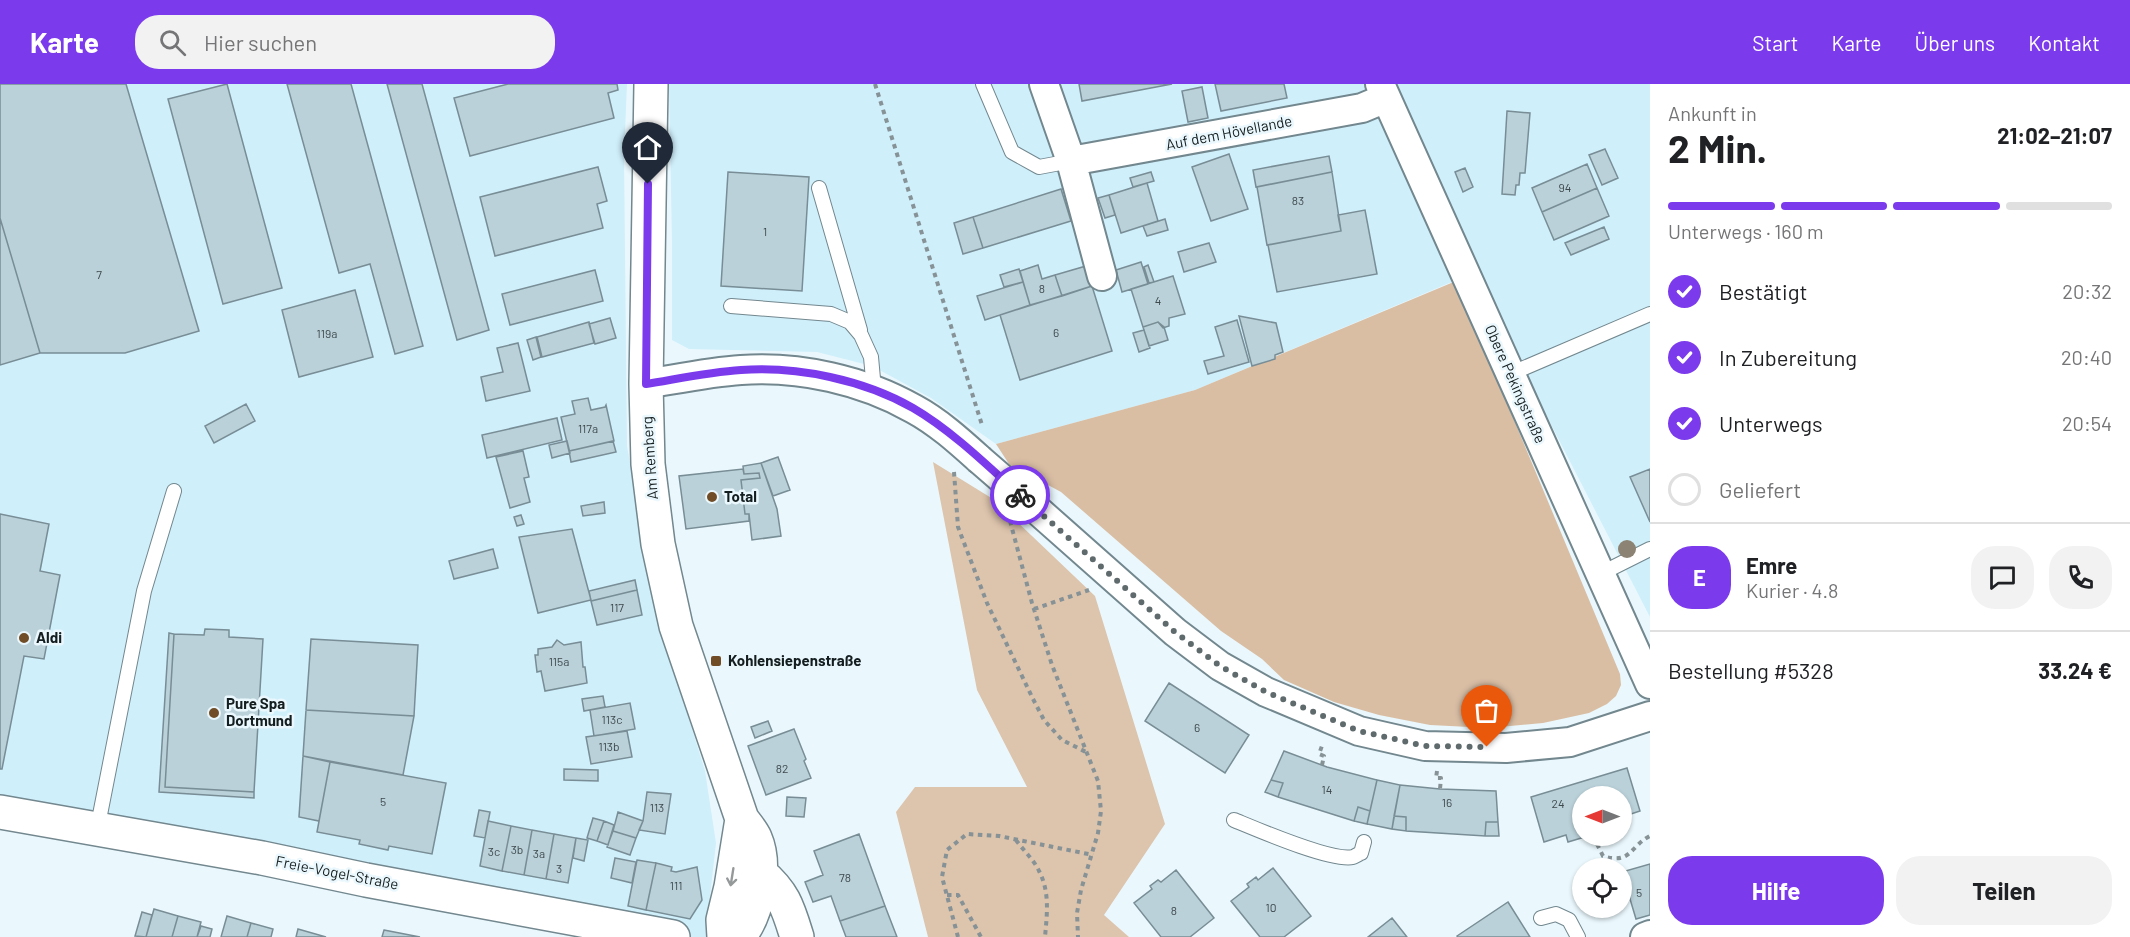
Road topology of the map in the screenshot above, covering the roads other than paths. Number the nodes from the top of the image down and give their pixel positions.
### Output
1 (651, 84) edge
2 (983, 84) edge
3 (1044, 84) edge
4 (1383, 91) edge
5 (1071, 160) junction
6 (819, 188) dead end
7 (1102, 276) dead end
8 (731, 306) dead end
9 (1650, 314) edge
10 (861, 335) junction
11 (1510, 374) junction
12 (646, 384) junction
13 (874, 390) junction
14 (174, 492) dead end
15 (1650, 549) edge
16 (1600, 574) junction
17 (1650, 684) edge
18 (1650, 716) edge
19 (0, 812) edge
20 (742, 819) junction
21 (1234, 820) dead end
22 (97, 830) junction
23 (1364, 842) dead end
24 (760, 873) junction
25 (1541, 918) dead end
26 (1650, 935) edge
27 (673, 937) edge
28 (724, 937) edge
29 (738, 937) edge
30 (797, 937) edge
31 (1578, 937) edge
32 (1645, 937) edge

1 - 12 street, Am Remberg
2 - 5 lane
3 - 5 street
4 - 5 street, Auf dem Hövellande
4 - 11 street, Obere Pekingstraße
5 - 7 street
6 - 10 lane
8 - 10 lane
9 - 11 lane
10 - 13 lane
11 - 16 street, Obere Pekingstraße
12 - 13 street
12 - 20 street, Am Remberg
13 - 18 street, bridge
14 - 22 lane
15 - 16 lane
16 - 17 street, Obere Pekingstraße
19 - 22 street, Freie-Vogel-Straße
20 - 24 street, Am Remberg
20 -> 28 street, Am Remberg
21 - 23 lane
22 - 27 street, Freie-Vogel-Straße
24 - 29 street, Am Remberg
24 - 30 street
25 - 31 lane
26 - 32 street

